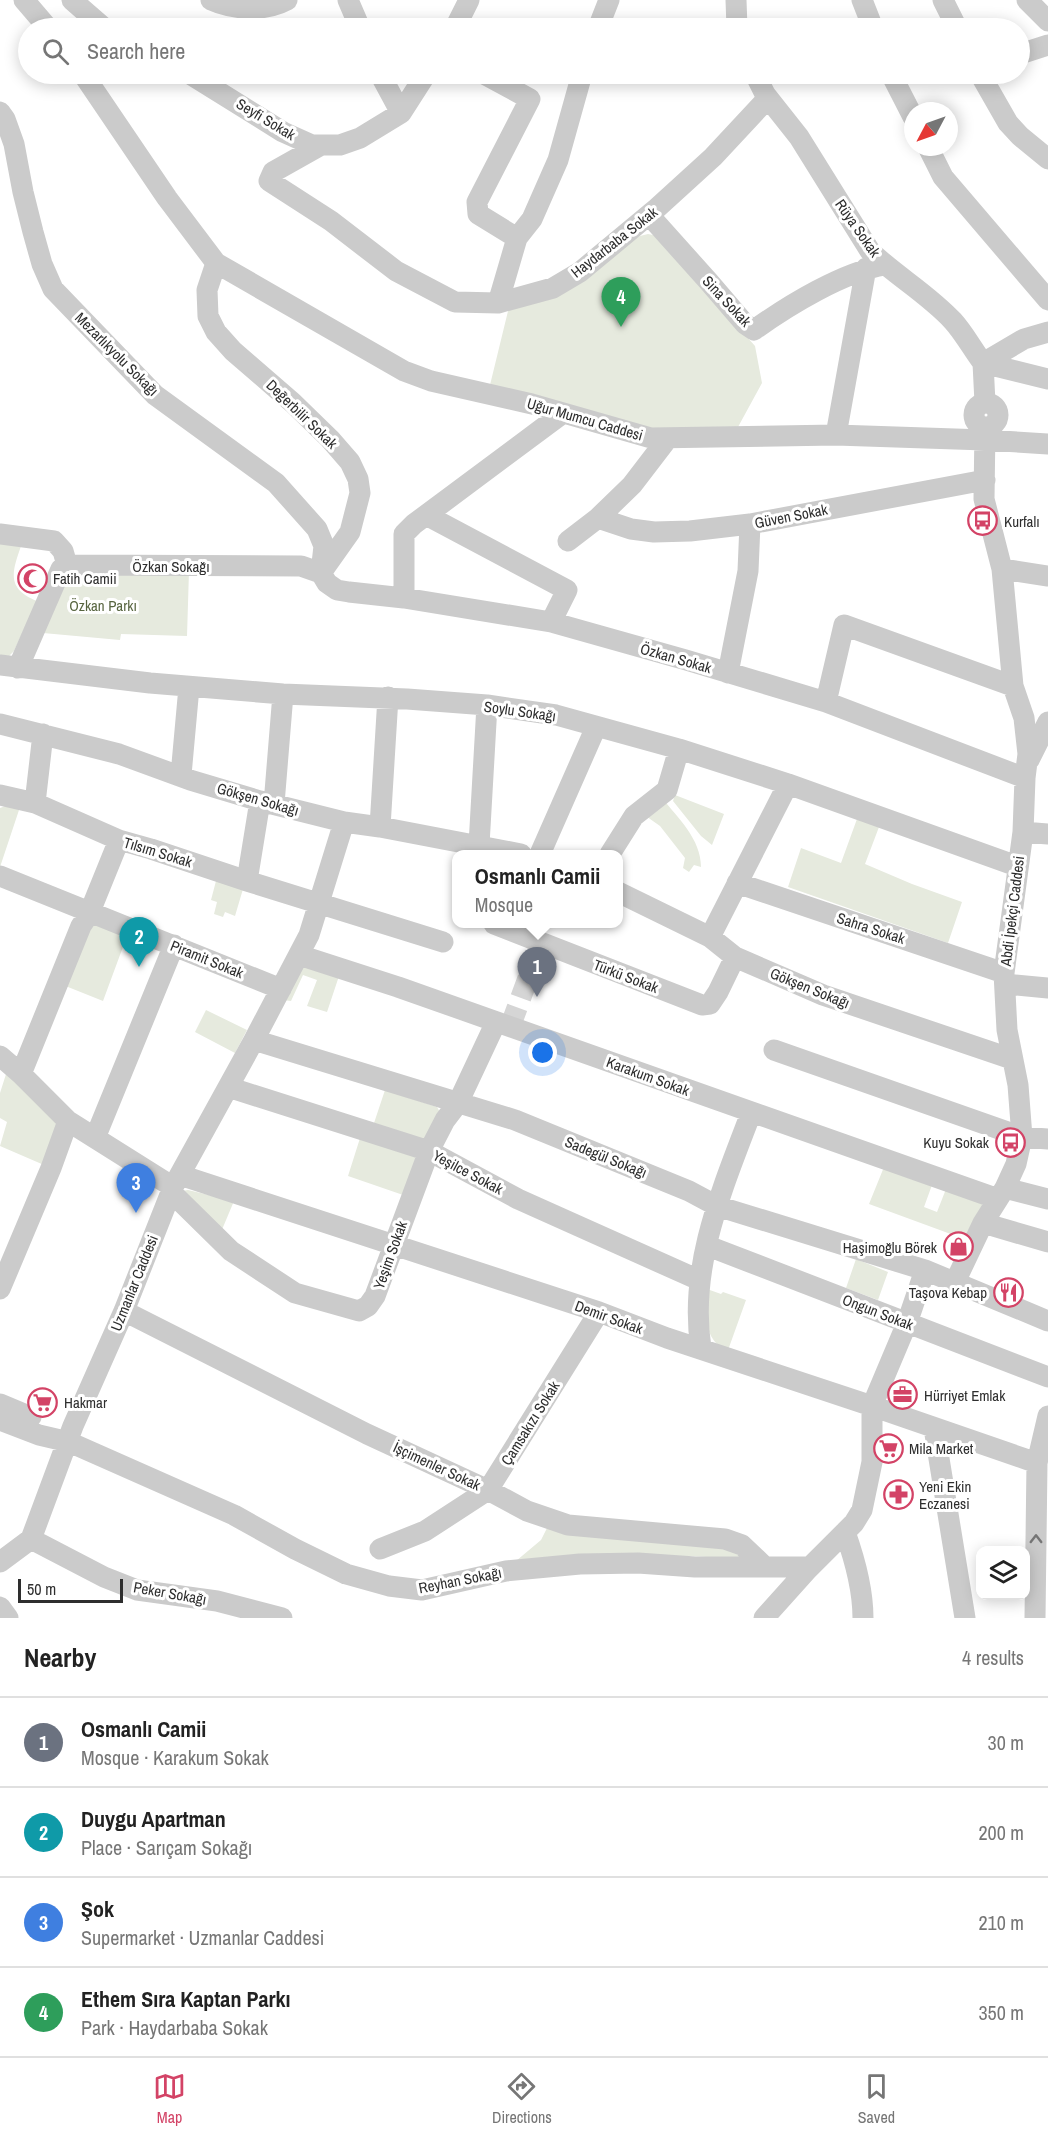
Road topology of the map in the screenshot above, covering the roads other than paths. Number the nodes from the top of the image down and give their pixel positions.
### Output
1 (24, 0) edge
2 (72, 0) edge
3 (211, 0) edge
4 (287, 0) edge
5 (348, 0) edge
6 (469, 0) edge
7 (609, 0) edge
8 (736, 0) edge
9 (862, 0) edge
10 (943, 0) edge
11 (1027, 0) edge
12 (39, 18) edge
13 (93, 18) edge
14 (356, 18) edge
15 (459, 18) edge
16 (602, 18) edge
17 (737, 18) edge
18 (869, 18) edge
19 (952, 18) edge
20 (1048, 21) edge
21 (1048, 45) edge
22 (1030, 51) edge
23 (90, 84) edge
24 (206, 84) edge
25 (385, 84) edge
26 (419, 84) edge
27 (502, 84) edge
28 (579, 84) edge
29 (760, 84) edge
30 (896, 84) edge
31 (986, 84) edge
32 (768, 98) junction
33 (905, 102) edge
34 (0, 112) edge
35 (400, 113) junction
36 (321, 145) junction
37 (932, 156) edge
38 (1048, 159) edge
39 (649, 215) junction
40 (517, 238) junction
41 (216, 263) junction
42 (875, 267) junction
43 (1048, 300) edge
44 (498, 303) junction
45 (1048, 332) edge
46 (983, 363) junction
47 (1048, 379) edge
48 (563, 413) junction
49 (985, 433) junction
50 (836, 435) junction
51 (668, 438) junction
52 (1048, 444) edge
53 (984, 480) junction
54 (426, 515) junction
55 (598, 518) junction
56 (750, 524) junction
57 (0, 534) edge
58 (568, 541) dead end
59 (67, 565) junction
60 (1002, 568) junction
61 (321, 573) junction
62 (1048, 576) edge
63 (404, 598) junction
64 (551, 622) junction
65 (9, 667) edge
66 (728, 673) junction
67 (1013, 686) junction
68 (189, 687) junction
69 (283, 694) junction
70 (388, 697) junction
71 (826, 702) junction
72 (487, 705) junction
73 (1048, 722) edge
74 (0, 724) edge
75 (596, 727) junction
76 (44, 734) junction
77 (679, 749) junction
78 (1026, 771) junction
79 (181, 775) junction
80 (788, 784) junction
81 (0, 795) edge
82 (35, 803) junction
83 (267, 803) junction
84 (344, 822) junction
85 (380, 827) junction
86 (1023, 832) junction
87 (1048, 834) edge
88 (118, 840) junction
89 (479, 845) junction
90 (496, 850) edge
91 (542, 850) edge
92 (613, 850) edge
93 (1017, 867) junction
94 (247, 881) junction
95 (2, 883) edge
96 (737, 883) junction
97 (623, 894) edge
98 (319, 903) junction
99 (89, 914) junction
100 (504, 928) edge
101 (710, 938) junction
102 (443, 942) dead end
103 (174, 945) junction
104 (299, 955) junction
105 (735, 957) junction
106 (1005, 978) junction
107 (1048, 988) edge
108 (281, 989) junction
109 (496, 1022) junction
110 (254, 1040) junction
111 (774, 1050) dead end
112 (1012, 1059) junction
113 (8, 1064) edge
114 (228, 1087) junction
115 (458, 1103) junction
116 (751, 1113) junction
117 (68, 1121) junction
118 (1022, 1137) junction
119 (95, 1138) junction
120 (1048, 1139) edge
121 (429, 1151) junction
122 (175, 1185) junction
123 (1001, 1193) junction
124 (1048, 1199) edge
125 (717, 1206) junction
126 (982, 1222) junction
127 (1048, 1242) edge
128 (394, 1244) junction
129 (708, 1246) junction
130 (925, 1270) junction
131 (699, 1280) junction
132 (955, 1282) junction
133 (0, 1289) edge
134 (123, 1311) junction
135 (599, 1312) junction
136 (1048, 1321) edge
137 (907, 1323) junction
138 (701, 1348) junction
139 (1048, 1377) edge
140 (0, 1404) edge
141 (872, 1406) junction
142 (1048, 1416) edge
143 (0, 1420) edge
144 (934, 1428) junction
145 (69, 1442) junction
146 (1036, 1463) junction
147 (488, 1490) junction
148 (845, 1532) junction
149 (31, 1539) junction
150 (380, 1549) dead end
151 (0, 1562) edge
152 (764, 1566) junction
153 (810, 1567) junction
154 (1042, 1584) edge
155 (0, 1608) edge
156 (8, 1618) edge
157 (282, 1618) edge
158 (764, 1618) edge
159 (863, 1618) edge
160 (965, 1618) edge
161 (974, 1618) edge
162 (981, 1618) edge
163 (1035, 1618) edge

1 - 12 street
2 - 13 street
3 - 4 street
5 - 14 street
6 - 15 street
7 - 16 street
8 - 17 street
9 - 18 street
10 - 19 street
11 - 20 street
21 - 22 street
23 - 41 street
24 - 36 street, Seyfi Sokak
25 - 35 street
26 - 35 street, Seyfi Sokak
27 - 40 street
28 - 40 street
29 - 32 street, Rüya Sokak
30 - 33 street
31 - 38 street
32 - 39 street, Haydarbaba Sokak
32 - 42 street, Rüya Sokak
34 - 61 street, Mezarlıkyolu Sokağı
35 - 36 street, Seyfi Sokak
36 - 44 street, Haydarbaba Sokak
37 - 43 street
39 - 42 street, Sina Sokak
39 - 44 street, Haydarbaba Sokak
40 - 44 street
41 - 48 street, Uğur Mumcu Caddesi
41 - 61 street, Değerbilir Sokak
42 - 46 street, Rüya Sokak
42 - 50 street
45 - 46 street
46 - 47 street
46 - 49 street, Abdi İpekçi Caddesi
48 - 51 street, Uğur Mumcu Caddesi
48 - 54 street
49 - 50 street, Uğur Mumcu Caddesi
49 - 52 street, Uğur Mumcu Caddesi
49 - 53 street, Abdi İpekçi Caddesi
50 - 51 street, Uğur Mumcu Caddesi
51 - 55 street
53 - 56 street, Güven Sokak
53 - 60 street, Abdi İpekçi Caddesi
54 - 63 street
54 - 64 street
55 - 56 street, Güven Sokak
55 - 58 street
56 - 66 street
57 - 59 street
59 - 61 street, Özkan Sokağı
59 - 65 street
60 - 62 street
60 - 67 street, Abdi İpekçi Caddesi
61 - 63 street, Özkan Sokak
63 - 64 street, Özkan Sokak
64 - 66 street, Özkan Sokak
65 - 68 street, Soylu Sokağı
66 - 71 street, Özkan Sokak
67 - 71 street
67 - 78 street, Abdi İpekçi Caddesi
68 - 69 street, Soylu Sokağı
68 - 79 street
69 - 70 street, Soylu Sokağı
69 - 83 street
70 - 72 street, Soylu Sokağı
70 - 85 street
71 - 78 street, Özkan Sokak
72 - 75 street, Soylu Sokağı
72 - 89 street
73 - 78 street
74 - 76 street, Gökşen Sokağı
75 - 77 street, Soylu Sokağı
75 - 91 street
76 - 79 street, Gökşen Sokağı
76 - 82 street
77 - 80 street, Soylu Sokağı
77 - 92 street
78 - 86 street, Abdi İpekçi Caddesi
79 - 83 street, Gökşen Sokağı
80 - 93 street, Soylu Sokağı
80 - 96 street
81 - 82 street, Tılsım Sokak
82 - 88 street, Tılsım Sokak
83 - 84 street, Gökşen Sokağı
83 - 94 street
84 - 85 street, Gökşen Sokağı
84 - 98 street, Uzmanlar Caddesi
85 - 89 street, Gökşen Sokağı
86 - 87 street
86 - 93 street, Abdi İpekçi Caddesi
88 - 94 street, Tılsım Sokak
88 - 99 street
89 - 90 street, Gökşen Sokağı
93 - 106 street, Abdi İpekçi Caddesi
94 - 98 street, Tılsım Sokak
95 - 99 street, Piramit Sokak
96 - 101 street
96 - 106 street, Sahra Sokak
97 - 101 street, Gökşen Sokağı
98 - 102 street, Tılsım Sokak
98 - 104 street, Uzmanlar Caddesi
99 - 103 street, Piramit Sokak
99 - 113 street
100 - 105 street, Türkü Sokak
101 - 105 street, Gökşen Sokağı
103 - 108 street, Piramit Sokak
103 - 119 street
104 - 108 street, Uzmanlar Caddesi
104 - 109 street, Karakum Sokak
105 - 112 street, Gökşen Sokağı
106 - 107 street, Sahra Sokak
106 - 112 street, Abdi İpekçi Caddesi
108 - 110 street, Uzmanlar Caddesi
109 - 115 street, Yeşim Sokak
109 - 116 street, Karakum Sokak
110 - 114 street, Uzmanlar Caddesi
110 - 115 street, Sadegül Sokağı
111 - 118 street
112 - 118 street, Abdi İpekçi Caddesi
113 - 117 street, Demir Sokak
114 - 121 street, Yeşilce Sokak
114 - 122 street, Uzmanlar Caddesi
115 - 121 street, Yeşim Sokak
115 - 125 street, Sadegül Sokağı
116 - 123 street, Karakum Sokak
116 - 125 street
117 - 119 street, Demir Sokak
117 - 133 street
118 - 120 street
118 - 123 street, Abdi İpekçi Caddesi
119 - 122 street, Demir Sokak
121 - 128 street, Yeşim Sokak
121 - 131 street, Yeşilce Sokak
122 - 128 street, Demir Sokak
122 - 128 street, Yeşim Sokak
122 - 134 street, Uzmanlar Caddesi
123 - 124 street, Karakum Sokak
123 - 126 street, Abdi İpekçi Caddesi
125 - 129 street
125 - 130 street, Sadegül Sokağı
126 - 127 street
126 - 132 street, Abdi İpekçi Caddesi
128 - 135 street, Demir Sokak
129 - 131 street
129 - 137 street, Ongun Sokak
130 - 132 street, Sadegül Sokağı
130 - 137 street
131 - 138 street
132 - 136 street
134 - 145 street, Uzmanlar Caddesi
134 - 147 street, İşçimenler Sokak
135 - 138 street, Demir Sokak
135 - 147 street, Çamsakızı Sokak
137 - 139 street, Ongun Sokak
137 - 141 street
138 - 141 street, Demir Sokak
140 - 145 street, Reyhan Sokağı
141 - 144 street, Demir Sokak
141 - 148 street
142 - 146 street
143 - 145 street, Reyhan Sokağı
144 - 146 street, Demir Sokak
144 - 160 street
145 - 149 street, Uzmanlar Caddesi
145 - 152 street, Reyhan Sokağı
154 -> 146 street
147 - 150 street, Çamsakızı Sokak
147 - 152 street, İşçimenler Sokak
148 - 153 street
148 - 159 street
149 - 151 street
149 - 157 street, Peker Sokağı
152 - 153 street, Reyhan Sokağı
153 - 158 street
154 - 163 street
155 - 156 street
161 - 162 street

